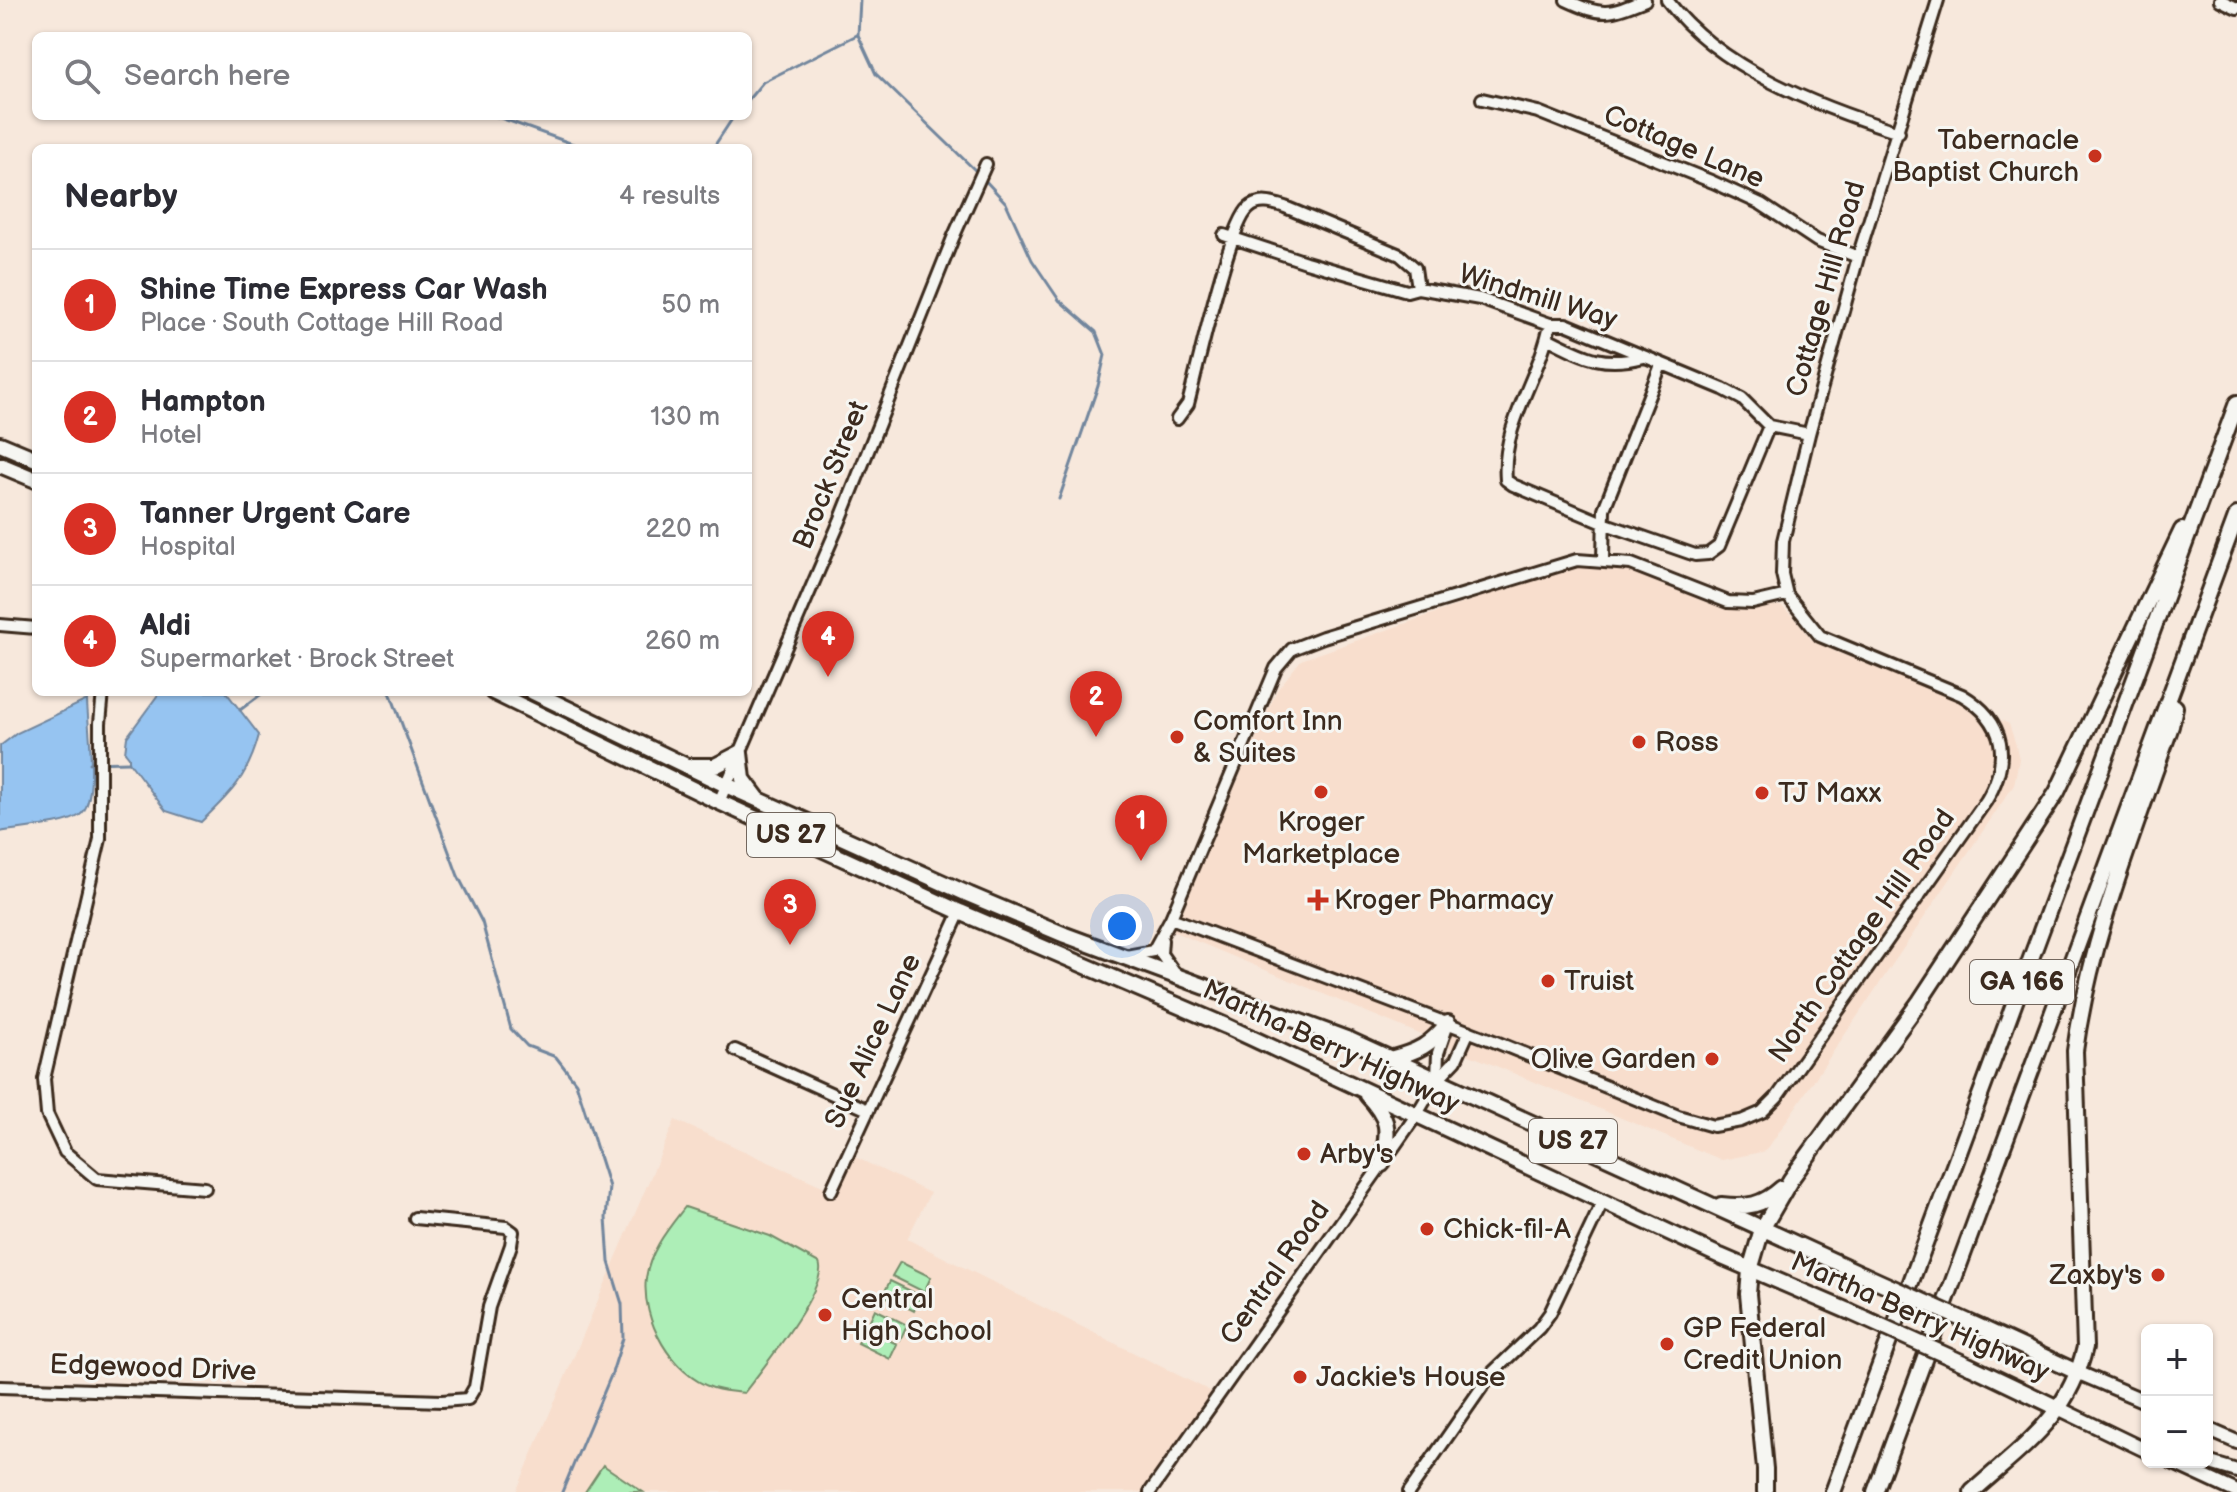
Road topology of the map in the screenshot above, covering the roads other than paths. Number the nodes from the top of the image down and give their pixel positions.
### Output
1 (1566, 0) edge
2 (1645, 0) edge
3 (1667, 0) edge
4 (1938, 0) edge
5 (2220, 0) edge
6 (2237, 8) edge
7 (1482, 99) dead end
8 (1899, 132) junction
9 (986, 164) dead end
10 (1228, 236) junction
11 (1858, 257) junction
12 (1418, 288) junction
13 (1550, 324) junction
14 (1547, 338) junction
15 (1643, 357) junction
16 (1661, 365) junction
17 (2237, 403) edge
18 (1177, 419) dead end
19 (1769, 426) junction
20 (1809, 434) junction
21 (0, 444) edge
22 (32, 457) edge
23 (0, 465) edge
24 (2211, 473) junction
25 (32, 478) edge
26 (2237, 515) edge
27 (1603, 523) junction
28 (1603, 560) junction
29 (1787, 595) junction
30 (0, 625) edge
31 (32, 628) edge
32 (2182, 667) junction
33 (103, 696) edge
34 (501, 696) edge
35 (541, 696) edge
36 (740, 753) junction
37 (684, 765) junction
38 (726, 785) junction
39 (758, 800) junction
40 (719, 802) junction
41 (970, 895) junction
42 (960, 912) junction
43 (1171, 918) junction
44 (1162, 938) junction
45 (1124, 956) junction
46 (1177, 976) junction
47 (1448, 1023) junction
48 (1469, 1031) junction
49 (735, 1050) dead end
50 (1390, 1059) junction
51 (1437, 1080) junction
52 (1362, 1089) junction
53 (868, 1110) junction
54 (1417, 1114) junction
55 (1382, 1164) junction
56 (1791, 1179) junction
57 (205, 1188) dead end
58 (831, 1191) dead end
59 (1603, 1201) junction
60 (1709, 1203) junction
61 (415, 1218) dead end
62 (1762, 1229) junction
63 (1750, 1270) junction
64 (2079, 1373) junction
65 (0, 1387) edge
66 (2141, 1399) edge
67 (2060, 1409) junction
68 (2213, 1432) edge
69 (2237, 1442) edge
70 (2141, 1447) edge
71 (2213, 1464) edge
72 (2185, 1468) edge
73 (2237, 1471) edge
74 (1150, 1492) edge
75 (1409, 1492) edge
76 (1765, 1492) edge
77 (1833, 1492) edge
78 (1875, 1492) edge
79 (1972, 1492) edge
80 (2237, 1492) edge

1 - 2 street
3 - 8 street
4 - 8 street, Cottage Hill Road
5 - 6 street
7 - 11 street, Cottage Lane
8 - 11 street, Cottage Hill Road
9 - 36 street, Brock Street
10 - 12 street, Windmill Way
10 - 12 street, Windmill Way
10 - 18 street
11 - 20 street, Cottage Hill Road
12 - 13 street, Windmill Way
13 - 14 street
13 - 15 street, Windmill Way
14 - 15 street, Windmill Way
14 - 27 street
15 - 16 street, Windmill Way
16 - 19 street, Windmill Way
16 - 27 street
17 - 24 highway, GA 166
19 - 20 street
19 - 27 street
20 - 29 street, Cottage Hill Road
21 - 22 highway
23 - 25 highway
24 - 56 highway
24 - 77 highway, GA 166
26 - 32 highway, GA 166
27 - 28 street
28 - 29 street
28 - 43 street
29 - 48 street, North Cottage Hill Road
30 - 31 street
32 - 64 highway
32 - 78 highway, GA 166
33 - 57 street
34 - 40 highway, Martha Berry Highway / US 27
35 - 37 highway, Martha Berry Highway / US 27
36 - 37 highway
36 - 38 street, Brock Street
36 - 39 highway
37 - 38 highway, Martha Berry Highway / US 27
38 - 39 highway, Martha Berry Highway / US 27
38 - 40 street, Brock Street
39 - 41 highway, Martha Berry Highway / US 27
40 - 42 highway, Martha Berry Highway / US 27
41 - 42 highway
41 - 45 highway, Martha Berry Highway / US 27
42 - 52 highway, Martha Berry Highway / US 27
42 - 53 street, Sue Alice Lane
43 - 44 street
43 - 47 street, North Cottage Hill Road
44 - 45 street
44 - 46 street
45 - 46 highway, Martha Berry Highway / US 27
46 - 50 highway, Martha Berry Highway / US 27
47 - 48 street, North Cottage Hill Road
47 - 50 highway
47 - 51 street, Central Road
48 - 51 street, Central Road
49 - 53 street
50 - 51 highway, Martha Berry Highway / US 27
51 - 54 street, Central Road
51 - 60 highway, Martha Berry Highway / US 27
52 - 54 highway, Martha Berry Highway / US 27
52 - 55 highway
53 - 58 street, Sue Alice Lane
54 - 55 street, Central Road
54 - 59 highway, Martha Berry Highway / US 27
55 - 74 street, Central Road
56 - 60 highway
56 - 62 highway
59 - 63 highway, Martha Berry Highway / US 27
59 - 75 street
60 - 62 highway, Martha Berry Highway / US 27
61 - 65 street, Edgewood Drive
62 - 63 highway
62 - 64 highway, Martha Berry Highway / US 27, bridge
63 - 67 highway, Martha Berry Highway / US 27, bridge
63 - 76 highway
64 - 66 main road, Martha Berry Highway / US 27
64 - 67 highway
67 - 70 main road, Martha Berry Highway / US 27
67 - 79 highway
68 - 69 main road
71 - 73 main road
72 - 80 main road

